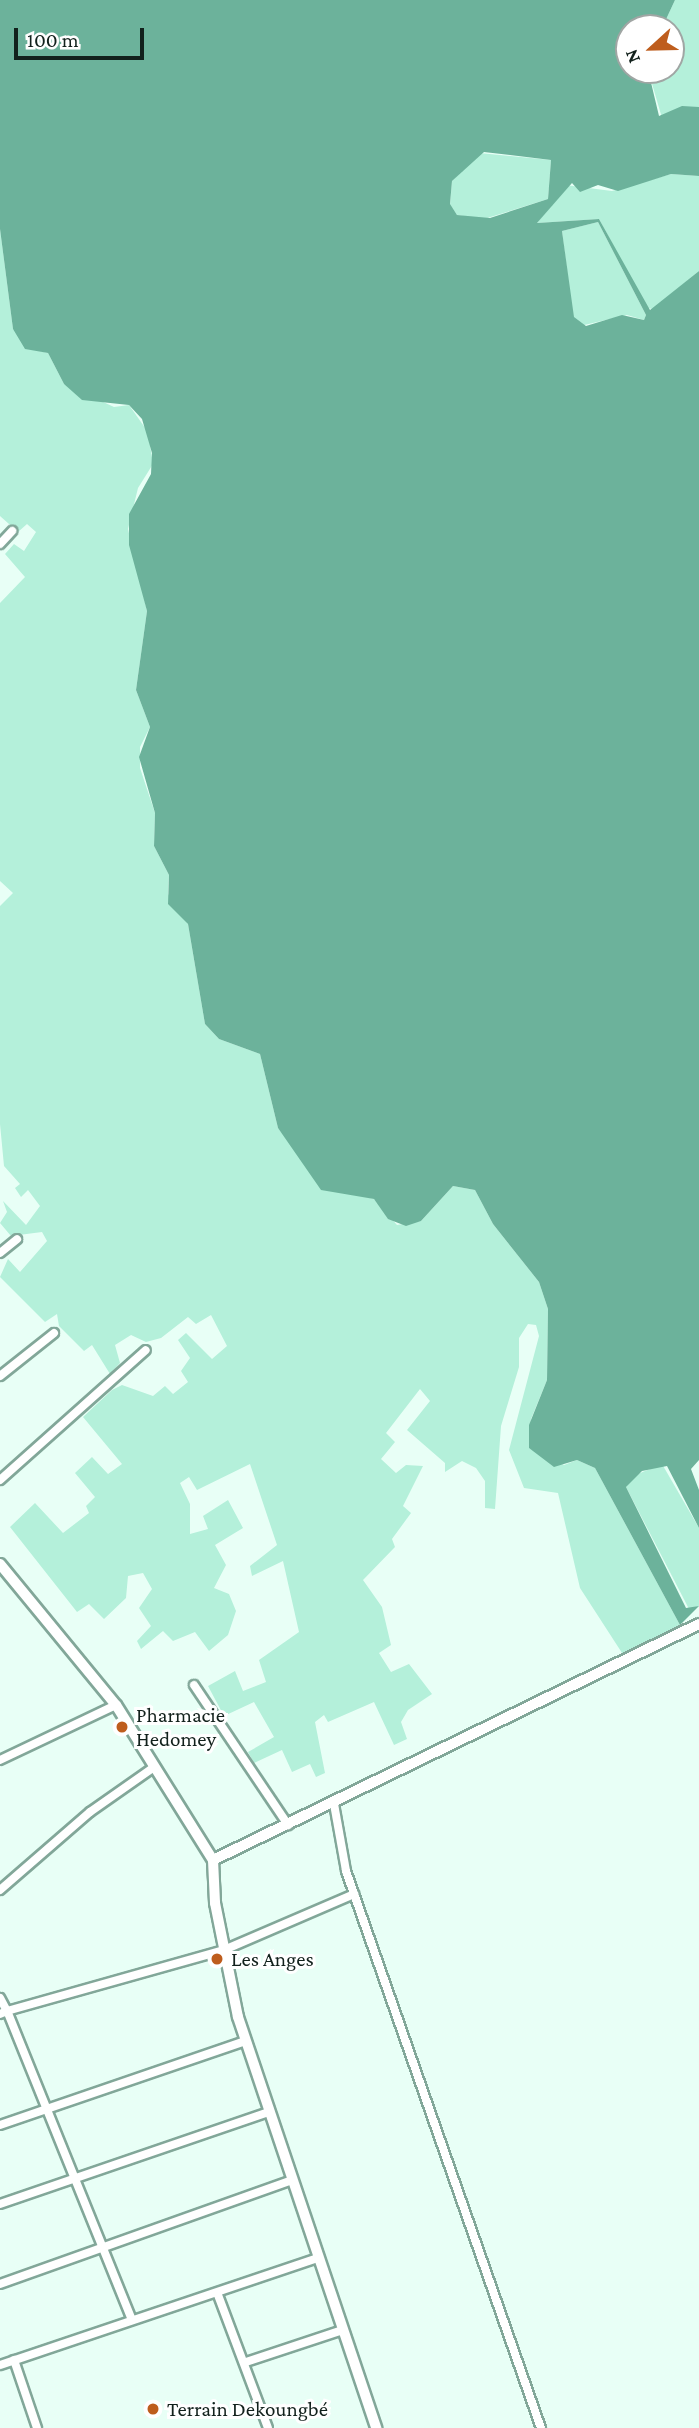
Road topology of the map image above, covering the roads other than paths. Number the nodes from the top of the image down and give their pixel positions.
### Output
1 (12, 531) dead end
2 (0, 544) edge
3 (17, 1239) dead end
4 (0, 1254) edge
5 (54, 1333) dead end
6 (146, 1350) dead end
7 (0, 1376) edge
8 (0, 1480) edge
9 (0, 1564) edge
10 (699, 1624) edge
11 (194, 1685) dead end
12 (116, 1705) junction
13 (0, 1760) edge
14 (154, 1768) junction
15 (334, 1804) junction
16 (288, 1825) junction
17 (214, 1860) junction
18 (1, 1886) edge
19 (354, 1894) junction
20 (224, 1950) junction
21 (0, 1998) edge
22 (3, 2012) edge
23 (245, 2040) junction
24 (49, 2107) junction
25 (269, 2112) junction
26 (0, 2125) edge
27 (78, 2178) junction
28 (290, 2181) junction
29 (0, 2204) edge
30 (105, 2250) junction
31 (315, 2259) junction
32 (0, 2284) edge
33 (218, 2295) junction
34 (132, 2319) junction
35 (340, 2331) junction
36 (14, 2360) junction
37 (246, 2362) junction
38 (0, 2365) edge
39 (37, 2428) edge
40 (268, 2428) edge
41 (376, 2428) edge
42 (541, 2428) edge

1 - 2 street
3 - 4 street
5 - 7 street
6 - 8 street
9 - 12 street
10 - 15 street
11 - 16 street
12 - 13 street
12 - 14 street
14 - 17 street
14 - 18 street
15 - 16 street
15 - 19 street
16 - 17 street
17 - 20 street
19 - 20 street
19 - 42 street
20 - 22 street
20 - 23 street
21 - 22 street
22 - 24 street
23 - 24 street
23 - 25 street
24 - 26 street
24 - 27 street
25 - 27 street
25 - 28 street
27 - 29 street
27 - 30 street
28 - 30 street
28 - 31 street
30 - 32 street
30 - 34 street
31 - 33 street
31 - 35 street
33 - 34 street
33 - 37 street
34 - 36 street
35 - 37 street
35 - 41 street
36 - 38 street
36 - 39 street
37 - 40 street

